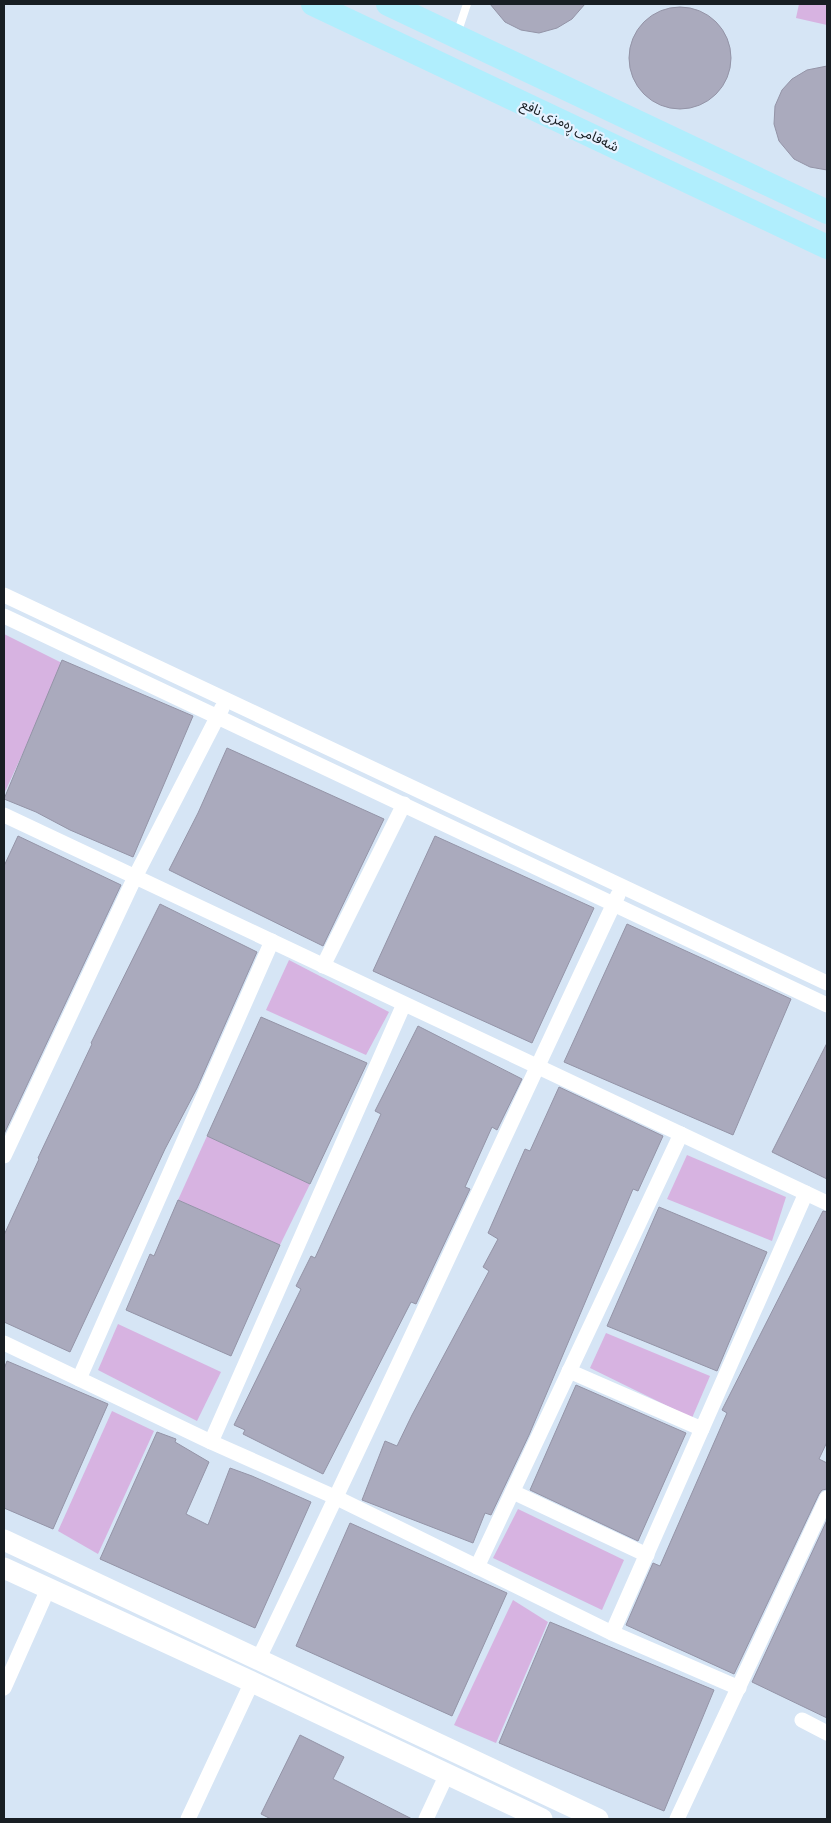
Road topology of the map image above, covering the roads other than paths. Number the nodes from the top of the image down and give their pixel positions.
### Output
1 (313, 4) edge
2 (388, 4) edge
3 (467, 4) edge
4 (456, 36) junction
5 (643, 125) junction
6 (626, 152) junction
7 (734, 168) junction
8 (721, 197) junction
9 (827, 212) edge
10 (827, 247) edge
11 (5, 601) edge
12 (4, 616) edge
13 (226, 700) junction
14 (217, 716) junction
15 (404, 804) junction
16 (4, 815) edge
17 (135, 877) junction
18 (623, 886) junction
19 (614, 904) junction
20 (272, 942) junction
21 (324, 966) junction
22 (827, 983) edge
23 (404, 1004) junction
24 (827, 1004) edge
25 (536, 1066) junction
26 (681, 1134) junction
27 (4, 1156) edge
28 (806, 1194) junction
29 (827, 1203) edge
30 (4, 1343) edge
31 (569, 1371) junction
32 (79, 1379) junction
33 (702, 1429) junction
34 (211, 1442) junction
35 (513, 1492) junction
36 (337, 1498) junction
37 (827, 1498) edge
38 (4, 1540) edge
39 (648, 1555) junction
40 (477, 1567) junction
41 (4, 1568) edge
42 (48, 1589) junction
43 (612, 1634) junction
44 (204, 1635) junction
45 (194, 1656) junction
46 (258, 1660) junction
47 (294, 1677) junction
48 (252, 1682) junction
49 (4, 1688) edge
50 (739, 1688) junction
51 (285, 1698) junction
52 (802, 1720) dead end
53 (827, 1733) edge
54 (446, 1774) junction
55 (188, 1819) edge
56 (426, 1819) edge
57 (542, 1819) edge
58 (598, 1819) edge
59 (677, 1819) edge

1 - 6 main road, شەقامی ڕەمزی نافع
2 - 4 main road
3 - 4 lane
4 - 5 main road
5 - 6 main road
5 - 7 main road
6 - 8 main road, شەقامی ڕەمزی نافع
7 - 8 main road
7 - 9 main road
8 - 10 main road, شەقامی ڕەمزی نافع
11 - 13 street
12 - 14 street
13 - 14 street
13 - 18 street
14 - 15 street
14 - 17 street
15 - 19 street
15 - 21 street
16 - 17 street
17 - 20 street
17 - 27 street
18 - 19 street
18 - 22 street
19 - 24 street
19 - 25 street
20 - 21 street
20 - 32 street
21 - 23 street
23 - 25 street
23 - 34 street
25 - 26 street
25 - 36 street
26 - 28 street
26 - 31 street
28 - 29 street
28 - 33 street
30 - 32 street
31 - 33 street
31 - 35 street
32 - 34 street
33 - 39 street
34 - 36 street
35 - 39 street
35 - 40 street
36 - 40 street
36 - 46 street
37 - 50 street
38 - 44 street
39 - 43 street
40 - 43 street
41 - 42 street
42 - 45 street
42 - 49 street
43 - 50 street
44 - 45 street
44 - 46 street
45 - 48 street
46 - 47 street
47 - 51 street
47 - 58 street
48 - 51 street
48 - 55 street
50 - 59 street
51 - 54 street
52 - 53 street
54 - 56 street
54 - 57 street

